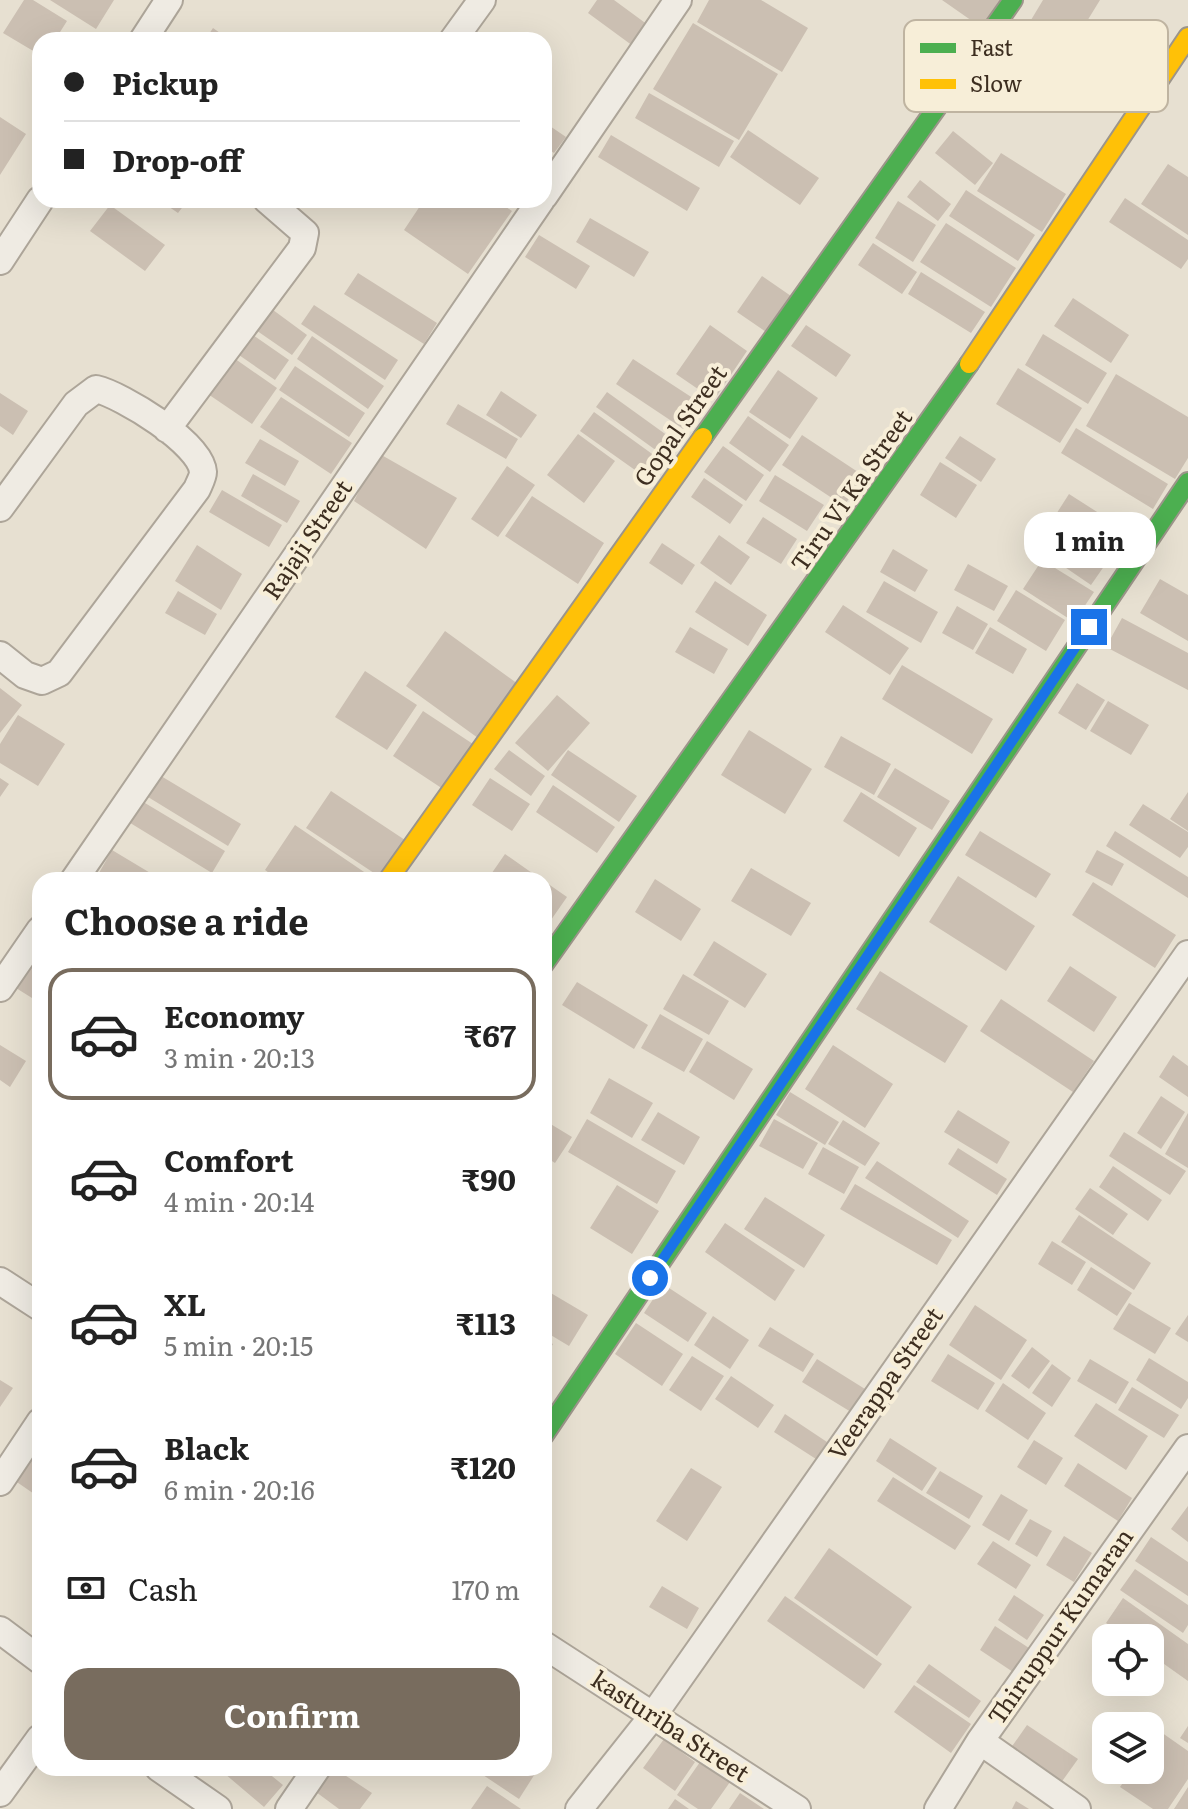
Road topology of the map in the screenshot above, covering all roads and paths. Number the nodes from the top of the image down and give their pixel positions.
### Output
1 (169, 0) edge
2 (482, 0) edge
3 (678, 0) edge
4 (1013, 0) edge
5 (999, 20) edge
6 (148, 32) edge
7 (459, 32) edge
8 (1188, 37) edge
9 (1168, 67) edge
10 (933, 112) edge
11 (1138, 112) edge
12 (552, 183) edge
13 (35, 208) edge
14 (276, 208) edge
15 (535, 208) edge
16 (0, 261) edge
17 (167, 429) junction
18 (1188, 482) edge
19 (0, 508) edge
20 (0, 655) edge
21 (79, 872) edge
22 (394, 872) edge
23 (32, 942) edge
24 (552, 953) edge
25 (1188, 954) edge
26 (0, 988) edge
27 (0, 1281) edge
28 (32, 1302) edge
29 (552, 1423) edge
30 (32, 1434) edge
31 (1188, 1448) edge
32 (0, 1482) edge
33 (0, 1630) edge
34 (552, 1650) edge
35 (32, 1654) edge
36 (652, 1717) junction
37 (980, 1741) junction
38 (32, 1749) edge
39 (170, 1776) edge
40 (312, 1776) edge
41 (0, 1793) edge
42 (213, 1808) edge
43 (289, 1809) edge
44 (579, 1809) edge
45 (796, 1809) edge
46 (938, 1809) edge
47 (1077, 1809) edge

1 - 6 street
2 - 7 street
3 - 12 street, Rajaji Street
4 - 5 street, Gopal Street
8 - 9 street, Tiru Vi Ka Street
10 - 22 street, Gopal Street
11 - 24 street, Tiru Vi Ka Street
13 - 16 street
14 - 17 street
15 - 21 street, Rajaji Street
17 - 19 street
17 - 20 street
18 - 29 street
23 - 26 street
25 - 36 street, Veerappa Street
27 - 28 street
30 - 32 street
31 - 37 street, Thiruppur Kumaran
33 - 35 street
34 - 36 street, kasturiba Street
36 - 44 street, Veerappa Street
36 - 45 street, kasturiba Street
37 - 46 street, Thiruppur Kumaran
37 - 47 street
38 - 41 street
39 - 42 street
40 - 43 street

